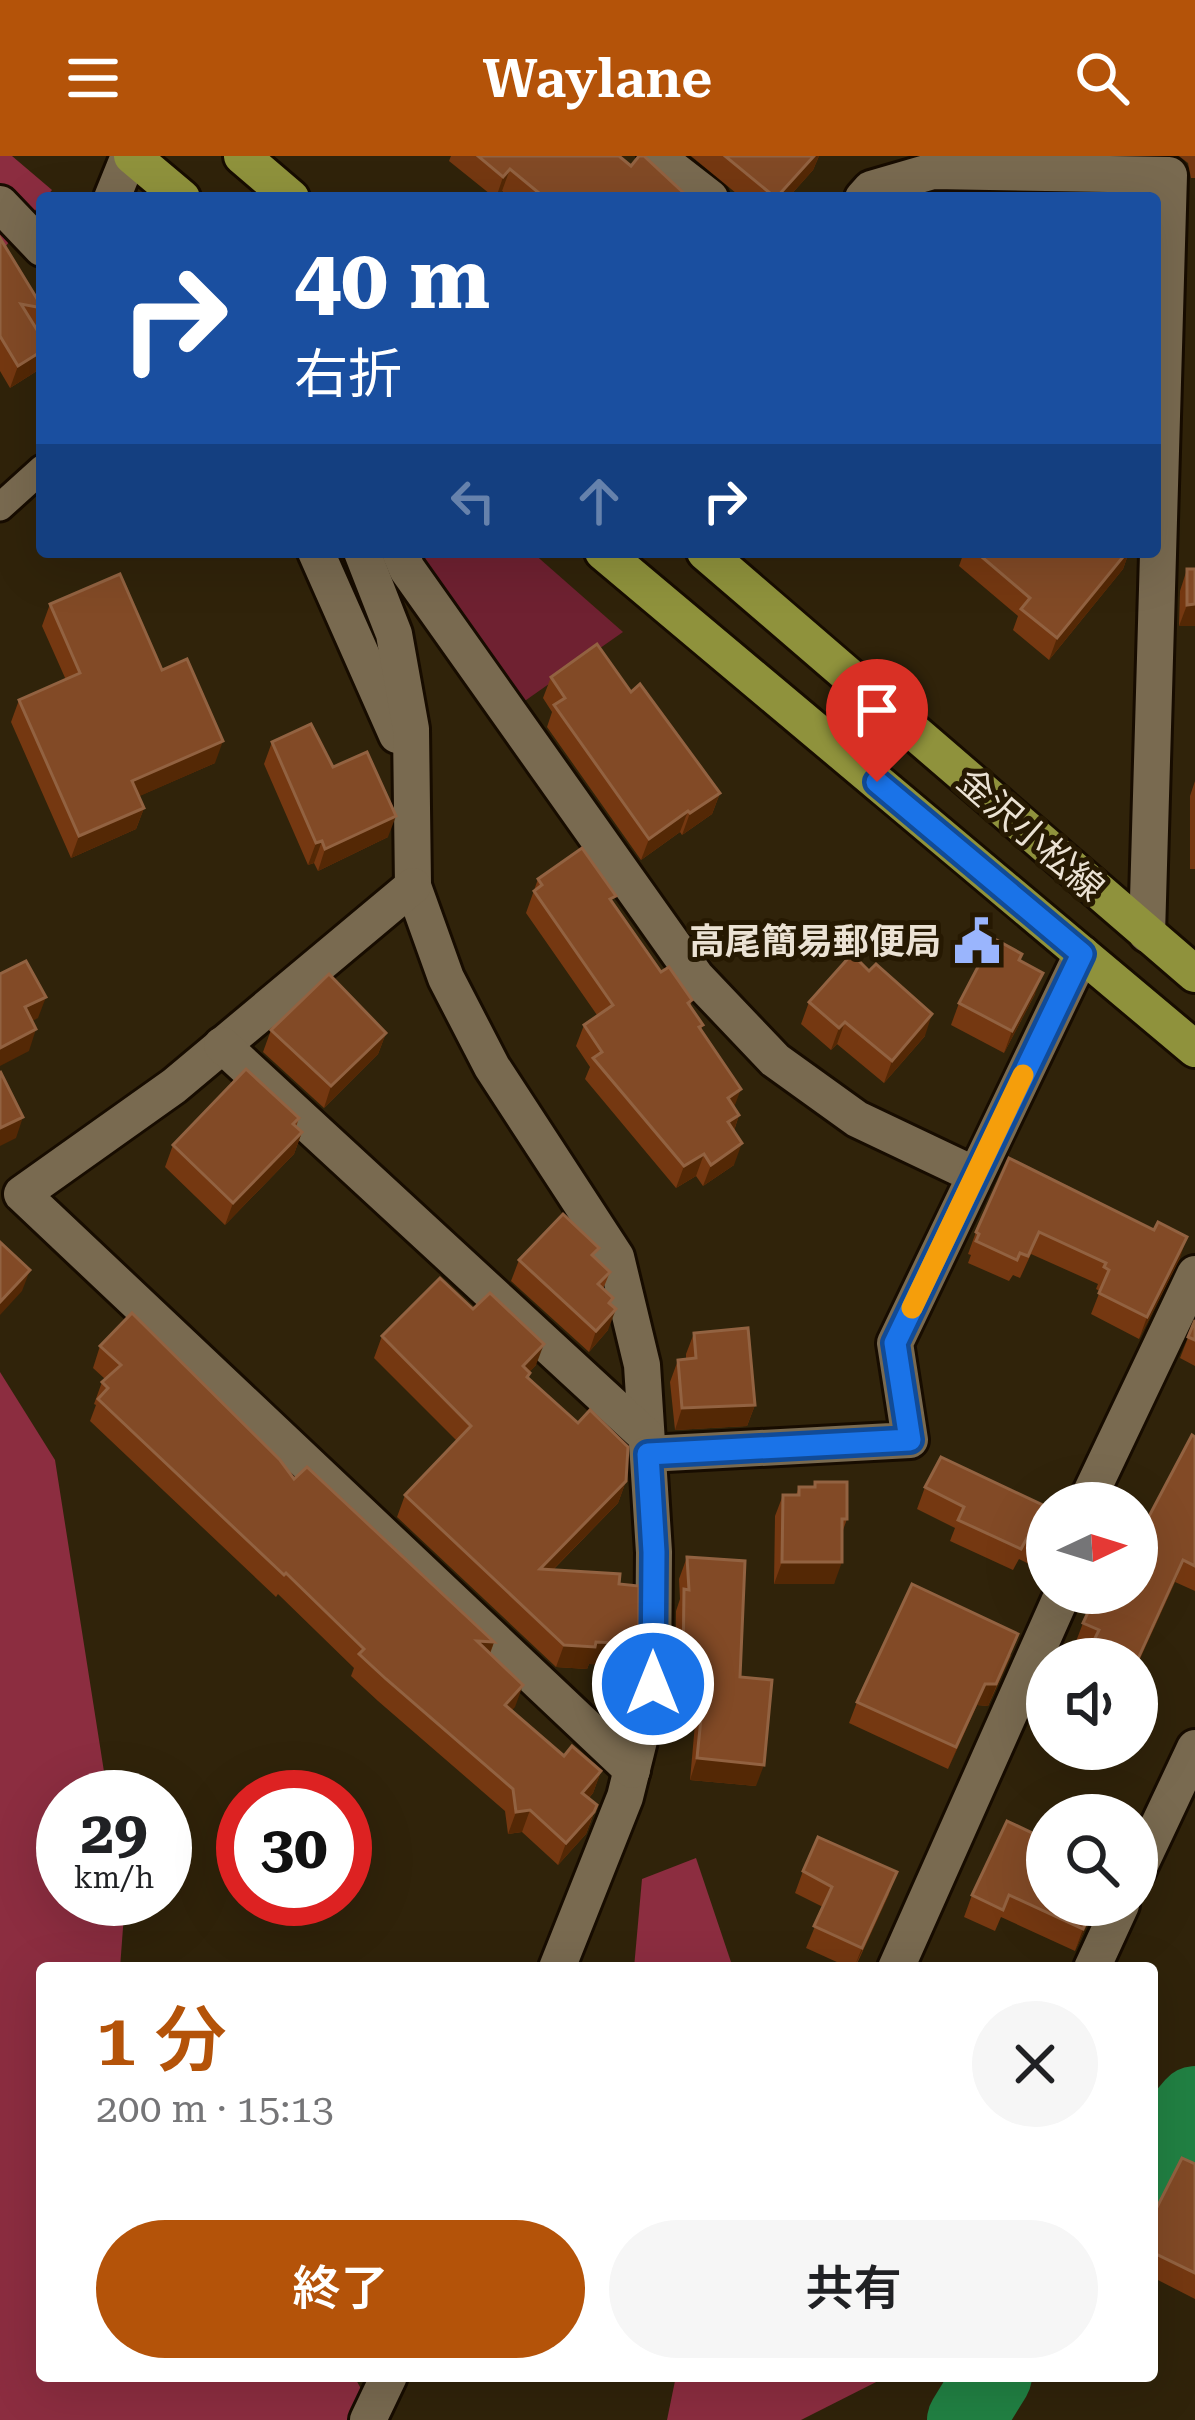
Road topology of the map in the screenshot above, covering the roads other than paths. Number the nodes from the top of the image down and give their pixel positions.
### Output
1 (130, 156) edge
2 (242, 156) edge
3 (656, 156) edge
4 (115, 192) edge
5 (175, 192) edge
6 (285, 192) edge
7 (702, 192) edge
8 (869, 192) edge
9 (0, 204) edge
10 (36, 242) edge
11 (1161, 391) edge
12 (36, 474) edge
13 (0, 507) edge
14 (319, 558) edge
15 (364, 558) edge
16 (403, 558) edge
17 (610, 558) edge
18 (712, 558) edge
19 (1133, 558) edge
20 (1156, 558) edge
21 (1155, 577) junction
22 (411, 766) junction
23 (413, 886) junction
24 (1147, 934) junction
25 (1082, 954) junction
26 (1195, 974) edge
27 (222, 1045) junction
28 (1195, 1049) edge
29 (975, 1175) junction
30 (1195, 1274) edge
31 (647, 1445) junction
32 (1096, 1482) edge
33 (1054, 1614) edge
34 (1195, 1748) edge
35 (632, 1770) junction
36 (1158, 1826) edge
37 (1111, 1926) edge
38 (558, 1962) edge
39 (899, 1962) edge
40 (1095, 1962) edge
41 (386, 2382) edge
42 (368, 2420) edge

1 - 4 street
1 - 5 main road
2 - 6 main road
3 - 7 street
8 - 11 street
9 - 10 street
12 - 13 lane
14 - 22 street
15 - 22 street
16 - 29 street
17 - 25 main road, 金沢小松線
18 - 24 main road, 金沢小松線
19 - 21 street
20 - 21 street
21 - 24 street
22 - 23 street
23 - 27 street
23 - 31 street
24 - 26 main road, 金沢小松線
25 - 28 main road, 金沢小松線
25 - 29 street
27 - 31 street
27 - 35 street
29 - 31 street
30 - 32 street
31 - 35 street
33 - 39 street
34 - 36 street
35 - 38 street
37 - 40 street
41 - 42 street

